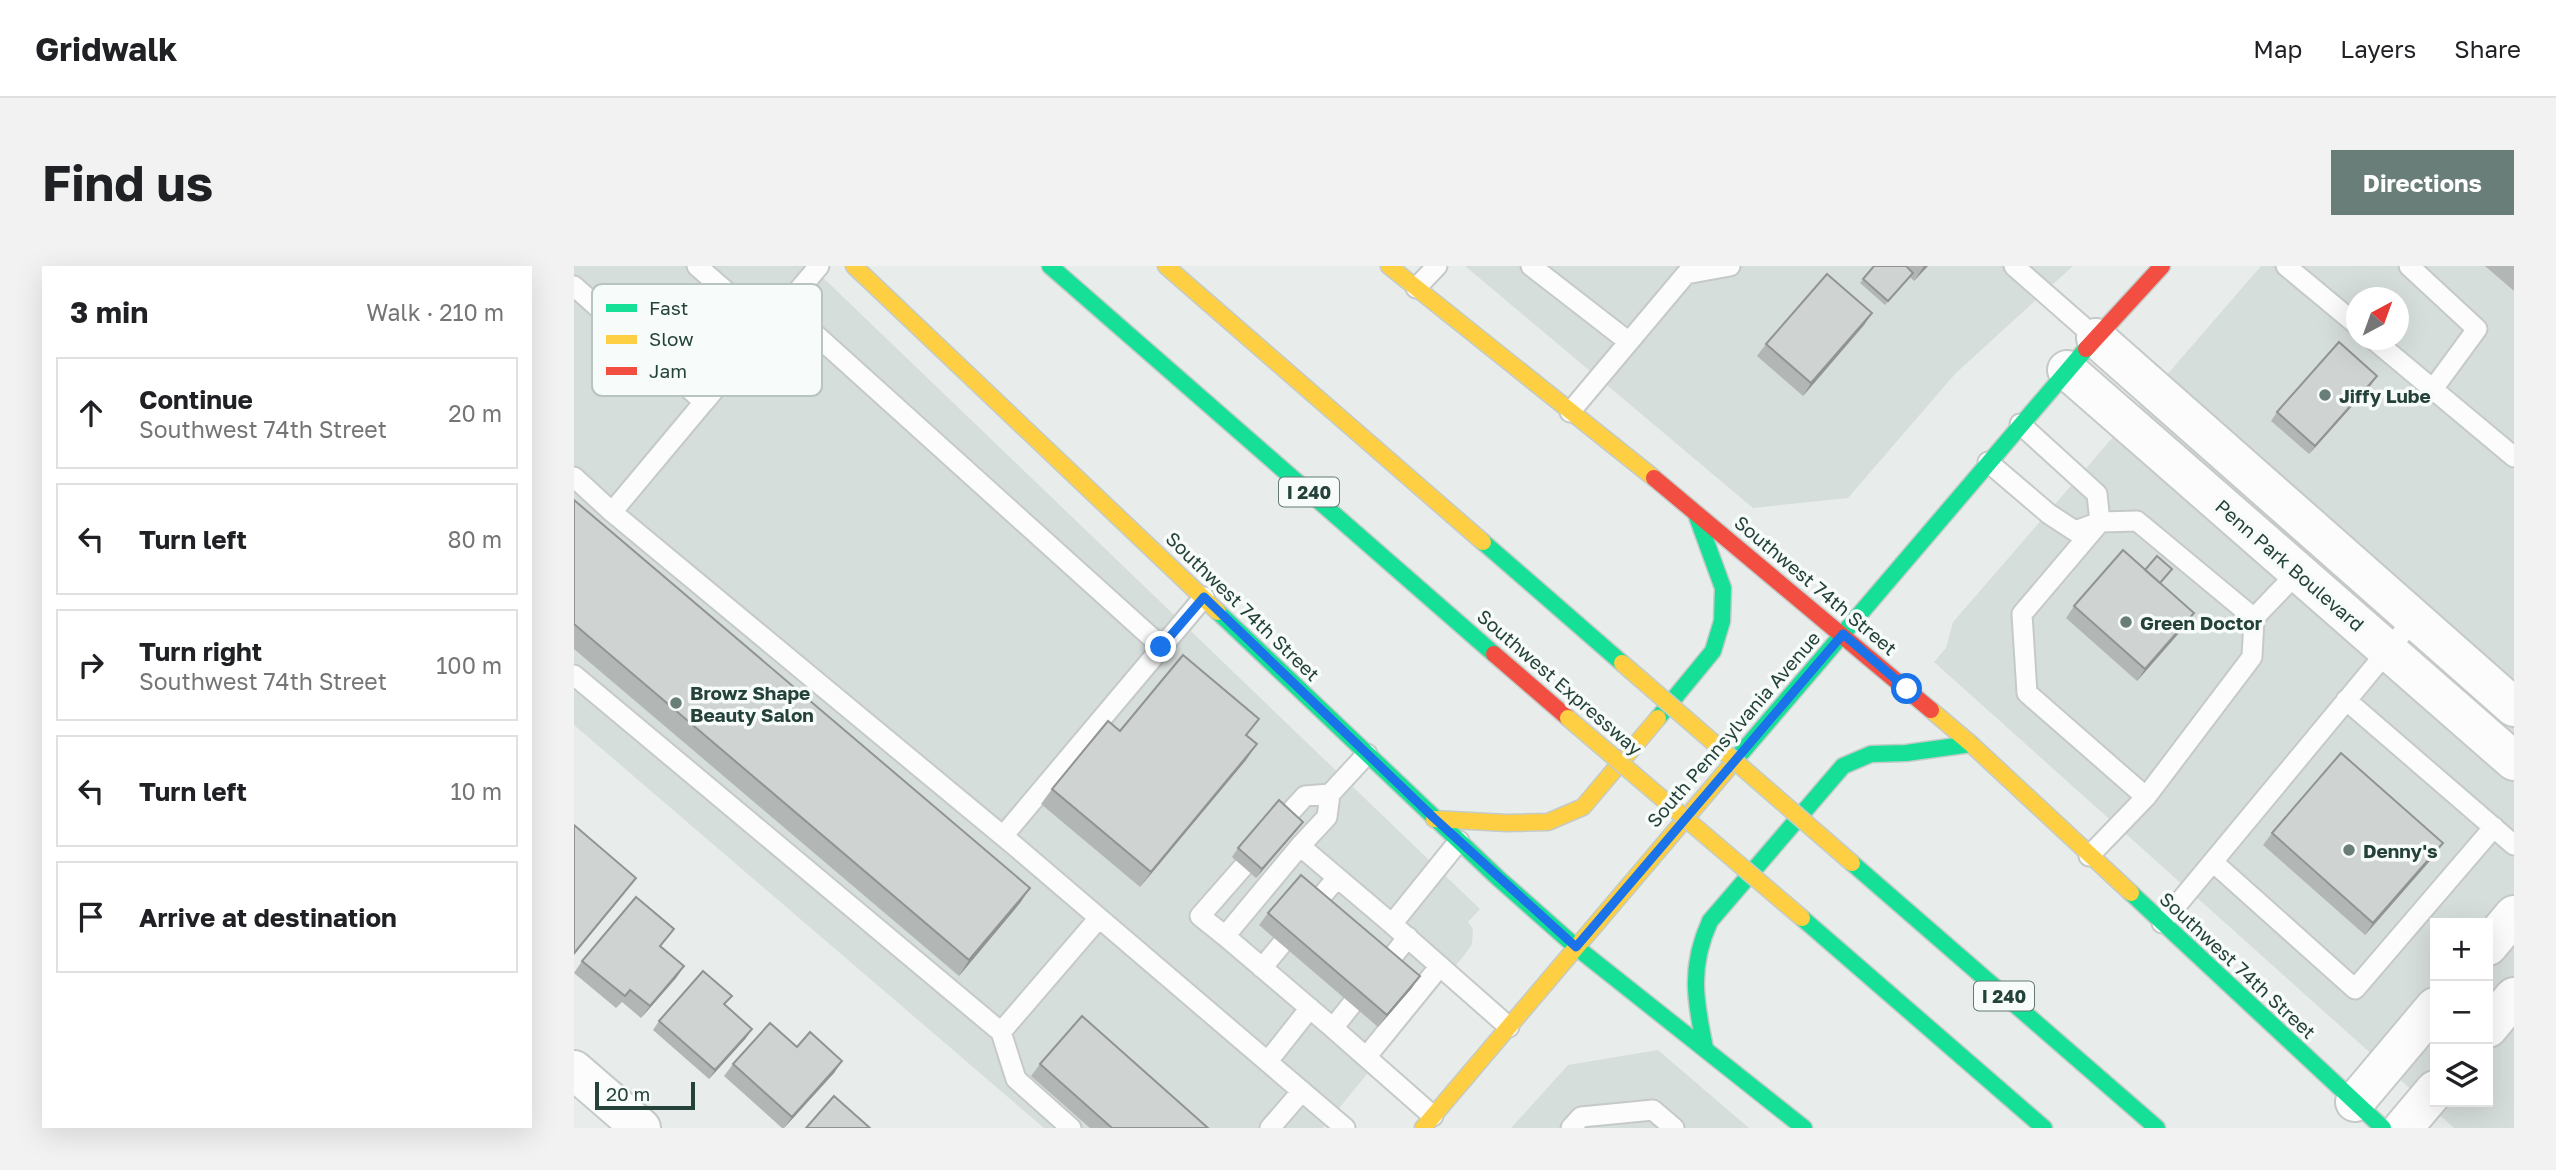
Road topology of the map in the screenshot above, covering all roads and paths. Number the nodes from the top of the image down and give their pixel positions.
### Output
1 (697, 266) edge
2 (820, 266) edge
3 (854, 266) edge
4 (1050, 266) edge
5 (1166, 266) edge
6 (1389, 266) edge
7 (1437, 266) edge
8 (1531, 266) edge
9 (1730, 266) edge
10 (2014, 266) edge
11 (2162, 266) edge
12 (2409, 266) edge
13 (1682, 270) edge
14 (2299, 270) edge
15 (718, 284) edge
16 (805, 284) edge
17 (1416, 288) junction
18 (576, 290) edge
19 (592, 304) edge
20 (2346, 315) edge
21 (2096, 338) junction
22 (822, 340) edge
23 (1629, 342) junction
24 (2386, 350) edge
25 (2067, 370) junction
26 (2433, 389) junction
27 (698, 396) edge
28 (708, 396) edge
29 (704, 401) junction
30 (1570, 412) junction
31 (2020, 424) junction
32 (2514, 457) edge
33 (1989, 462) junction
34 (574, 477) edge
35 (612, 512) junction
36 (1696, 512) junction
37 (2100, 522) junction
38 (2298, 572) junction
39 (1204, 597) junction
40 (2254, 618) junction
41 (2414, 619) junction
42 (1843, 634) junction
43 (1161, 647) junction
44 (2388, 651) junction
45 (574, 675) edge
46 (2346, 700) junction
47 (2514, 707) edge
48 (1971, 744) junction
49 (1367, 754) junction
50 (2514, 761) edge
51 (1330, 794) junction
52 (2146, 797) junction
53 (1434, 818) junction
54 (1284, 819) edge
55 (2494, 827) junction
56 (1003, 836) junction
57 (1459, 841) junction
58 (2514, 845) edge
59 (1300, 846) junction
60 (2089, 856) junction
61 (2213, 862) junction
62 (1243, 867) edge
63 (1337, 878) junction
64 (1314, 905) edge
65 (2514, 915) edge
66 (1098, 918) junction
67 (2162, 923) junction
68 (1392, 924) junction
69 (1225, 936) junction
70 (1408, 937) junction
71 (2493, 940) edge
72 (1281, 945) edge
73 (1576, 947) junction
74 (1385, 966) edge
75 (1440, 966) junction
76 (1262, 968) junction
77 (2514, 997) edge
78 (1352, 1004) edge
79 (1310, 1008) junction
80 (2430, 1013) edge
81 (2493, 1022) edge
82 (1508, 1027) junction
83 (1333, 1028) junction
84 (1001, 1032) junction
85 (1705, 1048) junction
86 (1367, 1056) junction
87 (1268, 1061) junction
88 (574, 1070) edge
89 (1302, 1091) junction
90 (2430, 1096) edge
91 (2355, 1102) junction
92 (1428, 1122) edge
93 (641, 1128) edge
94 (1071, 1128) edge
95 (1270, 1128) edge
96 (1345, 1128) edge
97 (1571, 1128) edge
98 (1674, 1128) edge
99 (1804, 1128) edge
100 (2044, 1128) edge
101 (2157, 1128) edge
102 (2383, 1128) edge
103 (2403, 1128) edge

1 - 15 lane
2 - 16 lane
3 - 39 main road, Southwest 74th Street
4 - 100 main road, Southwest Expressway / I 240, bridge
5 - 101 main road, I 240, bridge
6 - 17 main road, Southwest 74th Street
7 - 17 lane
8 - 23 lane
9 - 13 lane
10 - 21 lane
11 - 21 main road, South Pennsylvania Avenue
12 - 26 lane
13 - 23 lane
14 - 20 lane
17 - 30 main road, Southwest 74th Street
18 - 19 lane
21 - 25 main road, South Pennsylvania Avenue
21 - 41 street
22 - 43 lane
23 - 30 lane
24 - 26 lane
25 - 31 main road, South Pennsylvania Avenue
25 - 38 street, Penn Park Boulevard
26 - 32 lane
27 - 29 lane
28 - 29 lane
29 - 35 lane
30 - 36 main road, Southwest 74th Street
31 - 33 main road, South Pennsylvania Avenue
31 - 37 lane
33 - 37 lane
33 - 42 main road, South Pennsylvania Avenue
34 - 35 lane
35 - 56 lane
36 - 42 main road, Southwest 74th Street
36 - 53 main road
37 - 40 lane
37 - 52 lane
38 - 40 lane
38 - 44 street, Penn Park Boulevard
39 - 43 lane
39 - 49 main road, Southwest 74th Street
40 - 52 lane
41 - 44 lane
41 - 47 street
42 - 48 main road, Southwest 74th Street
42 - 73 main road, South Pennsylvania Avenue
43 - 56 lane
44 - 46 lane
44 - 50 street, Penn Park Boulevard
45 - 84 lane
46 - 55 lane
46 - 61 lane
48 - 60 main road, Southwest 74th Street
48 - 85 main road
49 - 51 lane
49 - 53 main road, Southwest 74th Street
51 - 54 lane
51 - 59 lane
52 - 60 lane
53 - 57 main road, Southwest 74th Street
55 - 58 lane
55 - 61 lane
56 - 66 lane
57 - 68 lane
57 - 73 main road, Southwest 74th Street
59 - 63 lane
59 - 69 lane
60 - 67 main road, Southwest 74th Street
61 - 67 lane
62 - 69 lane
63 - 64 lane
63 - 68 lane
65 - 71 street
66 - 84 lane
66 - 87 lane
67 - 91 main road, Southwest 74th Street
68 - 70 lane
69 - 76 lane
70 - 74 lane
70 - 75 lane
72 - 76 lane
73 - 82 main road, South Pennsylvania Avenue
73 - 85 main road, Southwest 74th Street
75 - 82 lane
75 - 86 lane
76 - 79 lane
77 - 81 street
78 - 83 lane
79 - 83 lane
79 - 87 lane
80 - 91 street
82 - 92 main road, South Pennsylvania Avenue
83 - 86 lane
84 - 94 lane
85 - 99 main road, Southwest 74th Street
86 - 92 lane
87 - 89 lane
88 - 93 street
89 - 95 lane
89 - 96 lane
90 - 103 street
91 - 102 main road, Southwest 74th Street
97 - 98 lane

